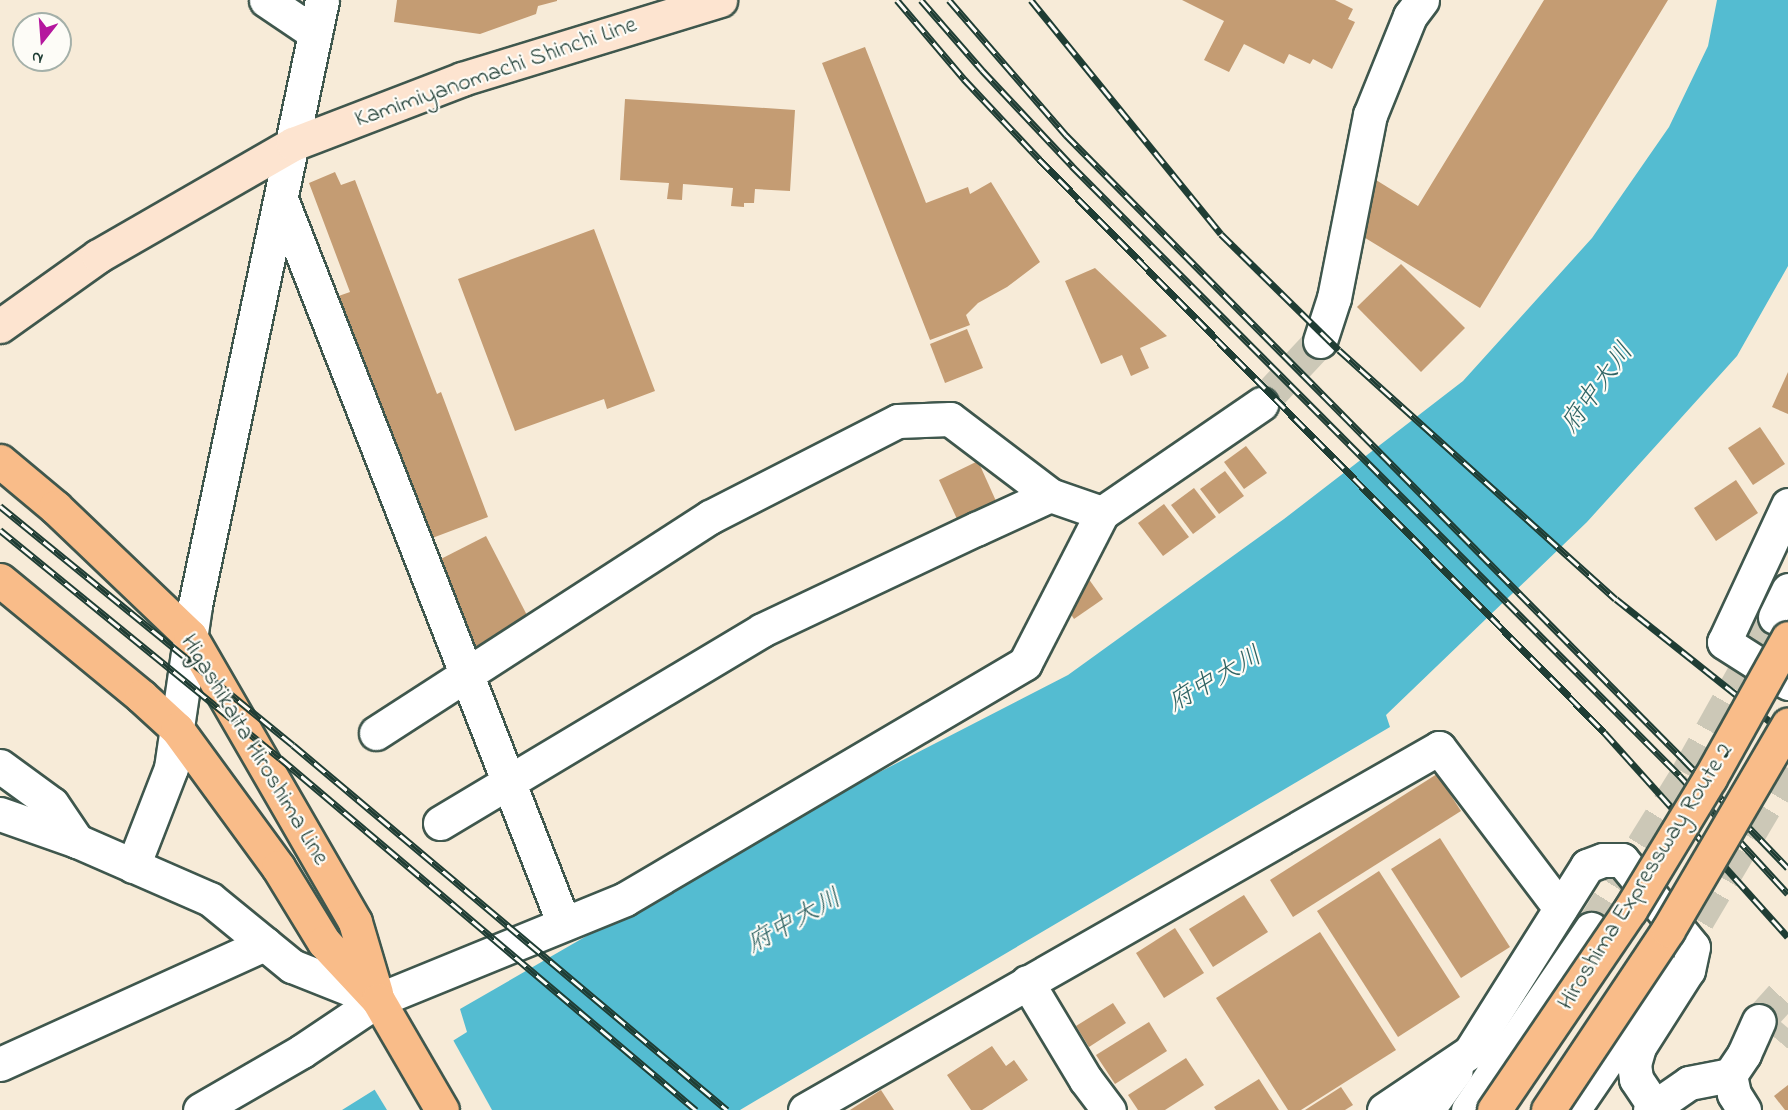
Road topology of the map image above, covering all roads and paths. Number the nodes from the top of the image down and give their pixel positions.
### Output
1 (266, 0) edge
2 (322, 0) edge
3 (720, 0) edge
4 (1422, 0) edge
5 (315, 33) junction
6 (293, 144) junction
7 (281, 199) junction
8 (0, 326) edge
9 (1320, 341) tunnel mouth
10 (1261, 405) tunnel mouth
11 (0, 461) edge
12 (1050, 495) junction
13 (1788, 506) edge
14 (1102, 513) junction
15 (0, 580) edge
16 (1784, 615) edge
17 (190, 636) junction
18 (468, 676) junction
19 (1788, 683) edge
20 (1788, 724) edge
21 (177, 729) junction
22 (376, 733) dead end
23 (0, 766) edge
24 (509, 781) junction
25 (0, 814) edge
26 (440, 823) dead end
27 (77, 841) junction
28 (133, 866) junction
29 (1560, 908) junction
30 (564, 924) junction
31 (1591, 929) tunnel mouth
32 (265, 944) junction
33 (1667, 972) tunnel mouth
34 (1027, 982) junction
35 (378, 1000) junction
36 (1769, 1031) tunnel mouth
37 (1470, 1052) junction
38 (0, 1064) edge
39 (1737, 1064) junction
40 (1653, 1108) edge
41 (200, 1110) edge
42 (442, 1110) edge
43 (805, 1110) edge
44 (1108, 1110) edge
45 (1384, 1110) edge
46 (1427, 1110) edge
47 (1468, 1110) edge
48 (1494, 1110) edge
49 (1548, 1110) edge
50 (1573, 1110) edge
51 (1744, 1110) edge

1 - 5 street
2 - 5 street
3 - 6 main road, Kamimiyanomachi Shinchi Line
4 - 9 street
5 - 6 street
6 - 7 street
6 - 8 main road, Kamimiyanomachi Shinchi Line
7 - 17 street
7 - 18 street
10 - 14 street
11 - 17 main road, Higashikaita Hiroshima Line
12 - 14 street
12 - 18 street
12 - 24 street
13 - 19 street
14 - 30 street
15 - 21 main road, Higashikaita Hiroshima Line
16 - 48 main road, Hiroshima Expressway Route 2, bridge
17 - 21 street
17 - 35 main road, Higashikaita Hiroshima Line
18 - 22 street
18 - 24 street
20 - 49 main road, Hiroshima Expressway Route 2, bridge
21 - 28 street
21 - 35 main road, Higashikaita Hiroshima Line
23 - 27 street
24 - 26 street
24 - 30 street
25 - 27 street
27 - 28 street
28 - 32 street
29 - 34 street
29 - 37 street
29 - 40 street
30 - 35 street
31 - 47 street
32 - 35 street
32 - 38 street
33 - 50 street
34 - 43 street
34 - 44 street
35 - 41 street
35 - 42 main road, Higashikaita Hiroshima Line
36 - 39 street
37 - 45 street
37 - 46 street
39 - 40 street
39 - 51 street

